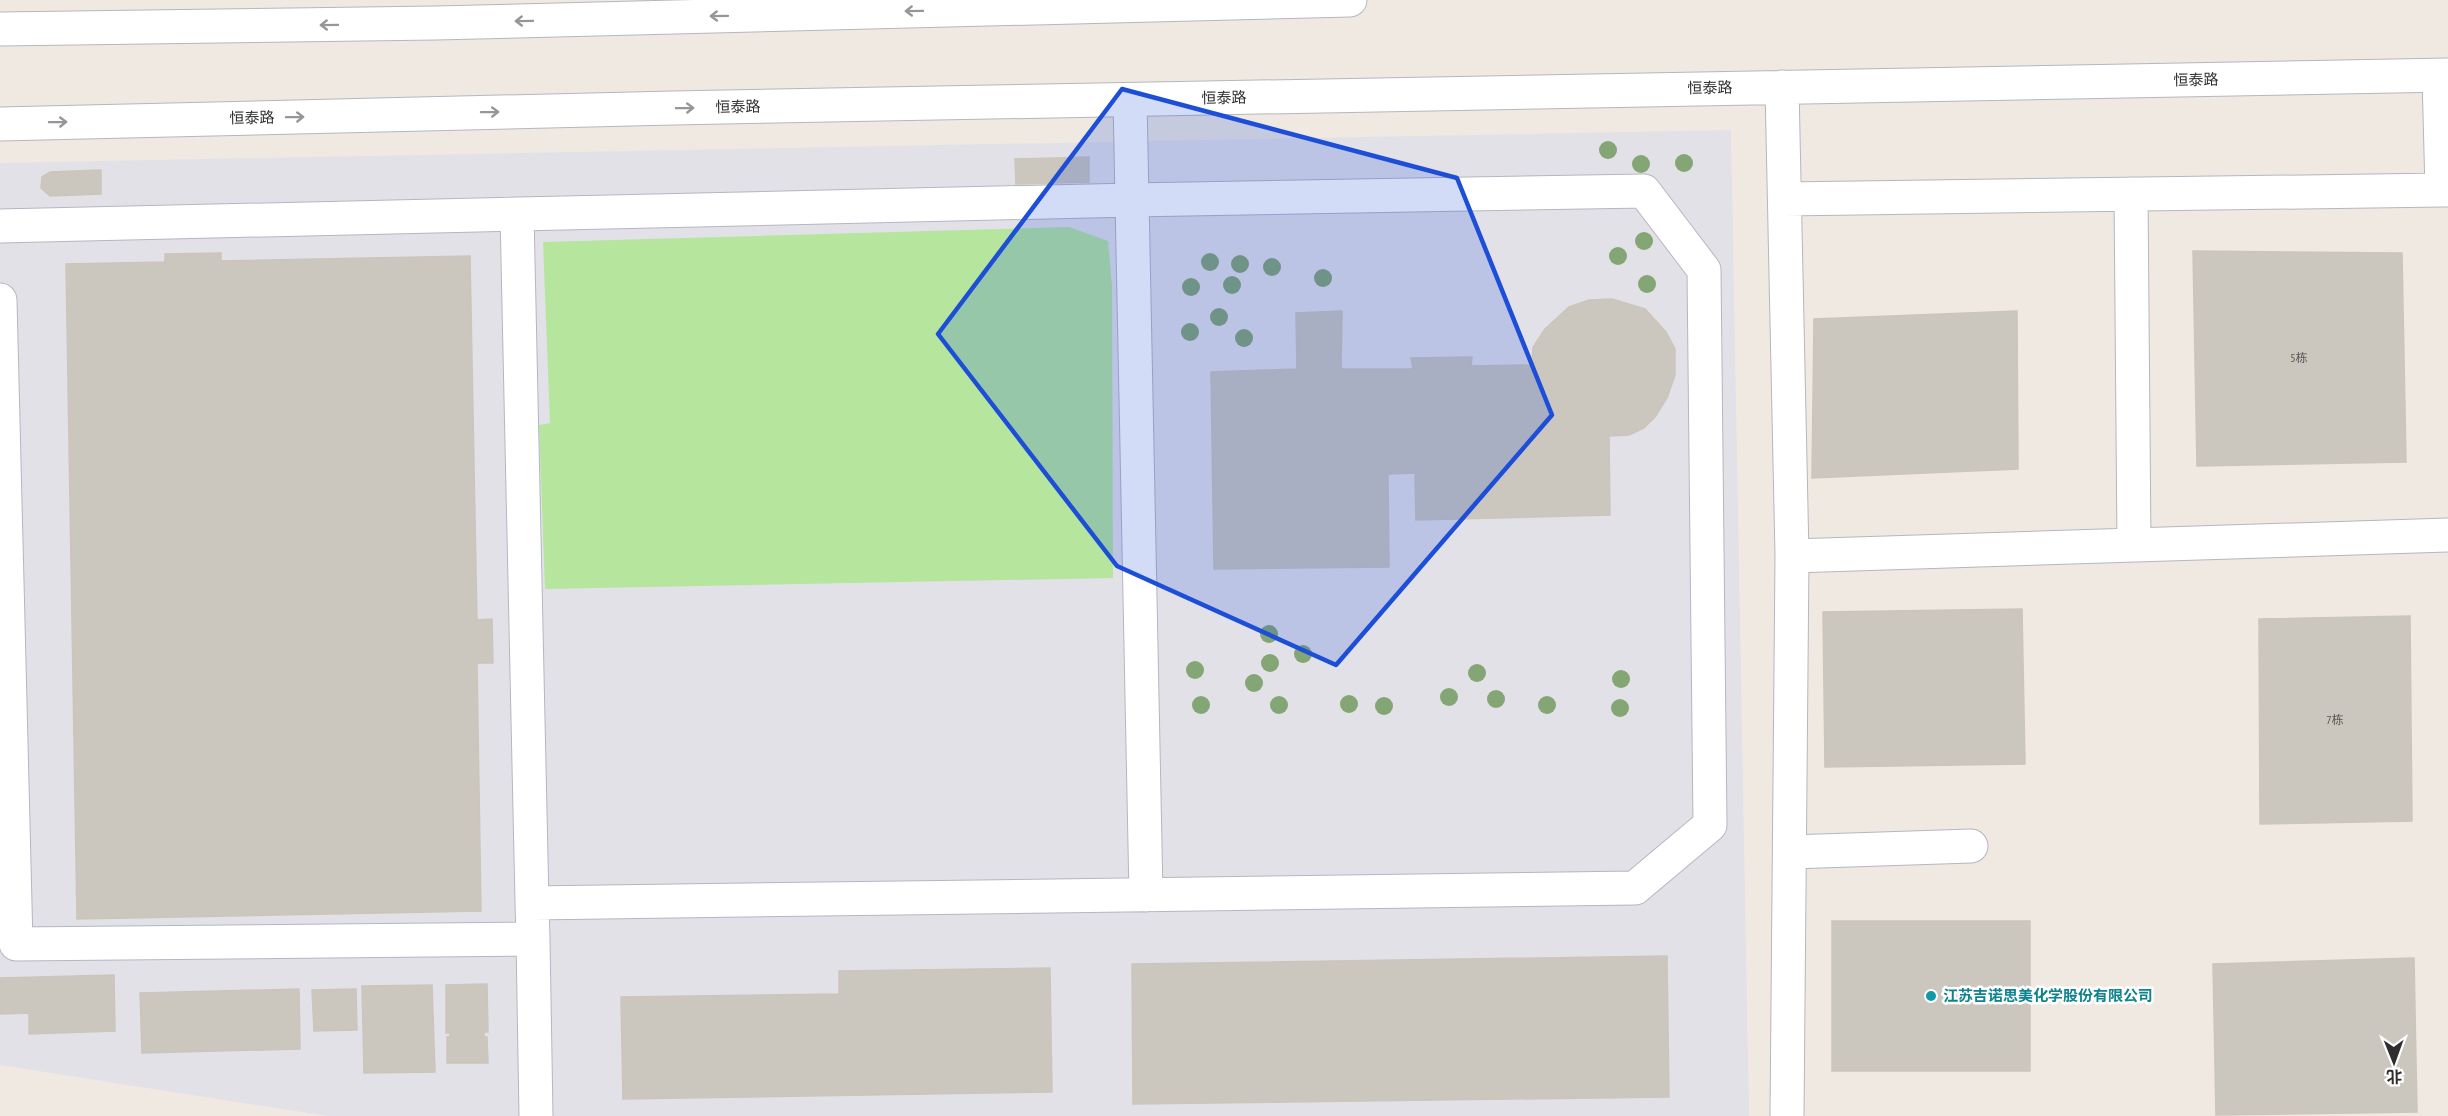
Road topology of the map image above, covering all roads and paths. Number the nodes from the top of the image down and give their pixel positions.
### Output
1 (1350, 0) edge
2 (0, 29) edge
3 (2444, 75) edge
4 (1782, 87) junction
5 (1130, 100) junction
6 (0, 124) edge
7 (2445, 190) edge
8 (2131, 194) junction
9 (1785, 199) junction
10 (1132, 200) junction
11 (517, 214) junction
12 (0, 226) edge
13 (0, 300) edge
14 (2448, 535) edge
15 (2134, 545) junction
16 (1792, 556) junction
17 (5, 717) edge
18 (1971, 846) dead end
19 (1790, 852) junction
20 (1146, 895) junction
21 (532, 903) junction
22 (532, 939) junction
23 (8, 944) edge
24 (536, 1116) edge
25 (1787, 1116) edge

1 -> 2 street
3 - 4 street, 恒泰路
3 - 7 street
4 - 5 street, 恒泰路
4 - 9 street
6 -> 5 street, 恒泰路
5 - 10 street
7 - 8 street
8 - 9 street
8 - 15 street
9 - 16 street
10 - 11 street
10 - 20 street
10 - 20 street
11 - 12 street
11 - 21 street
13 - 17 street
14 - 15 street
15 - 16 street
16 - 19 street
17 - 23 street
18 - 19 street
19 - 25 street
20 - 21 street
21 - 22 street
22 - 23 street
22 - 24 street

